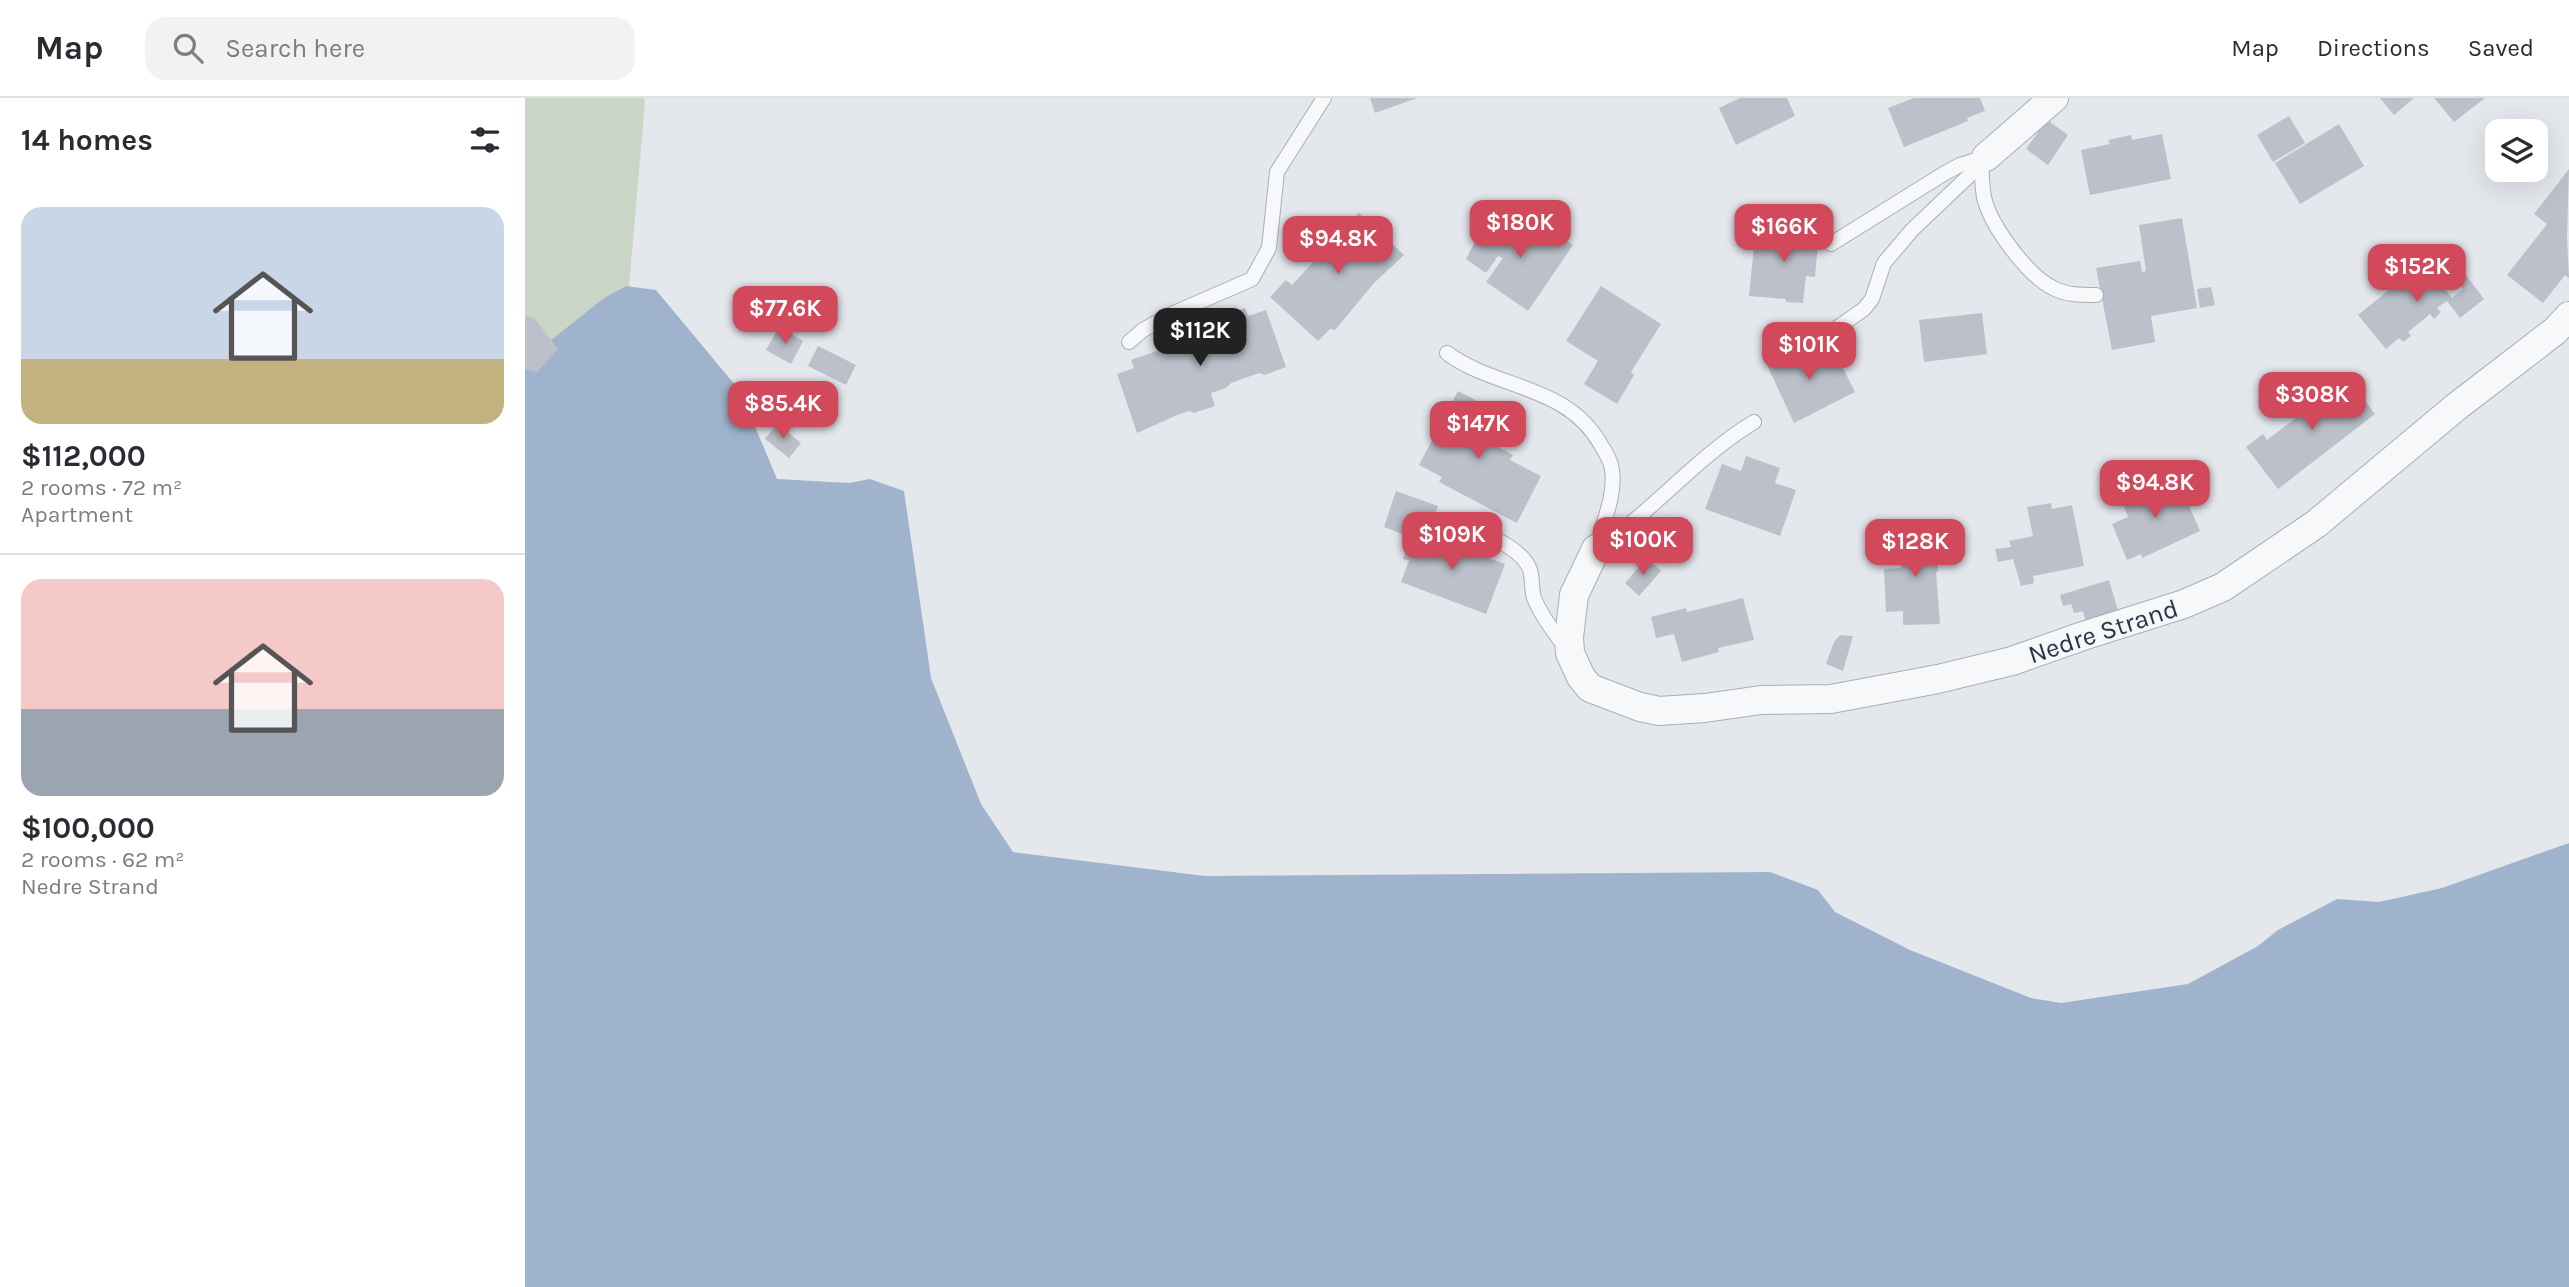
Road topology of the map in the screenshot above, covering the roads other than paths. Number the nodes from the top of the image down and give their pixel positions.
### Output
1 (1324, 98) edge
2 (2054, 98) edge
3 (1986, 157) junction
4 (1831, 244) dead end
5 (2096, 295) dead end
6 (2569, 316) edge
7 (1129, 342) dead end
8 (1817, 342) dead end
9 (1447, 353) dead end
10 (1754, 422) dead end
11 (1462, 526) dead end
12 (1596, 549) junction
13 (1570, 653) junction

1 - 7 lane
2 - 3 street
3 - 4 lane
3 - 5 lane
3 - 8 lane
6 - 13 street, Nedre Strand
9 - 12 lane
10 - 12 lane
11 - 13 lane, Nedre Strand
12 - 13 street

